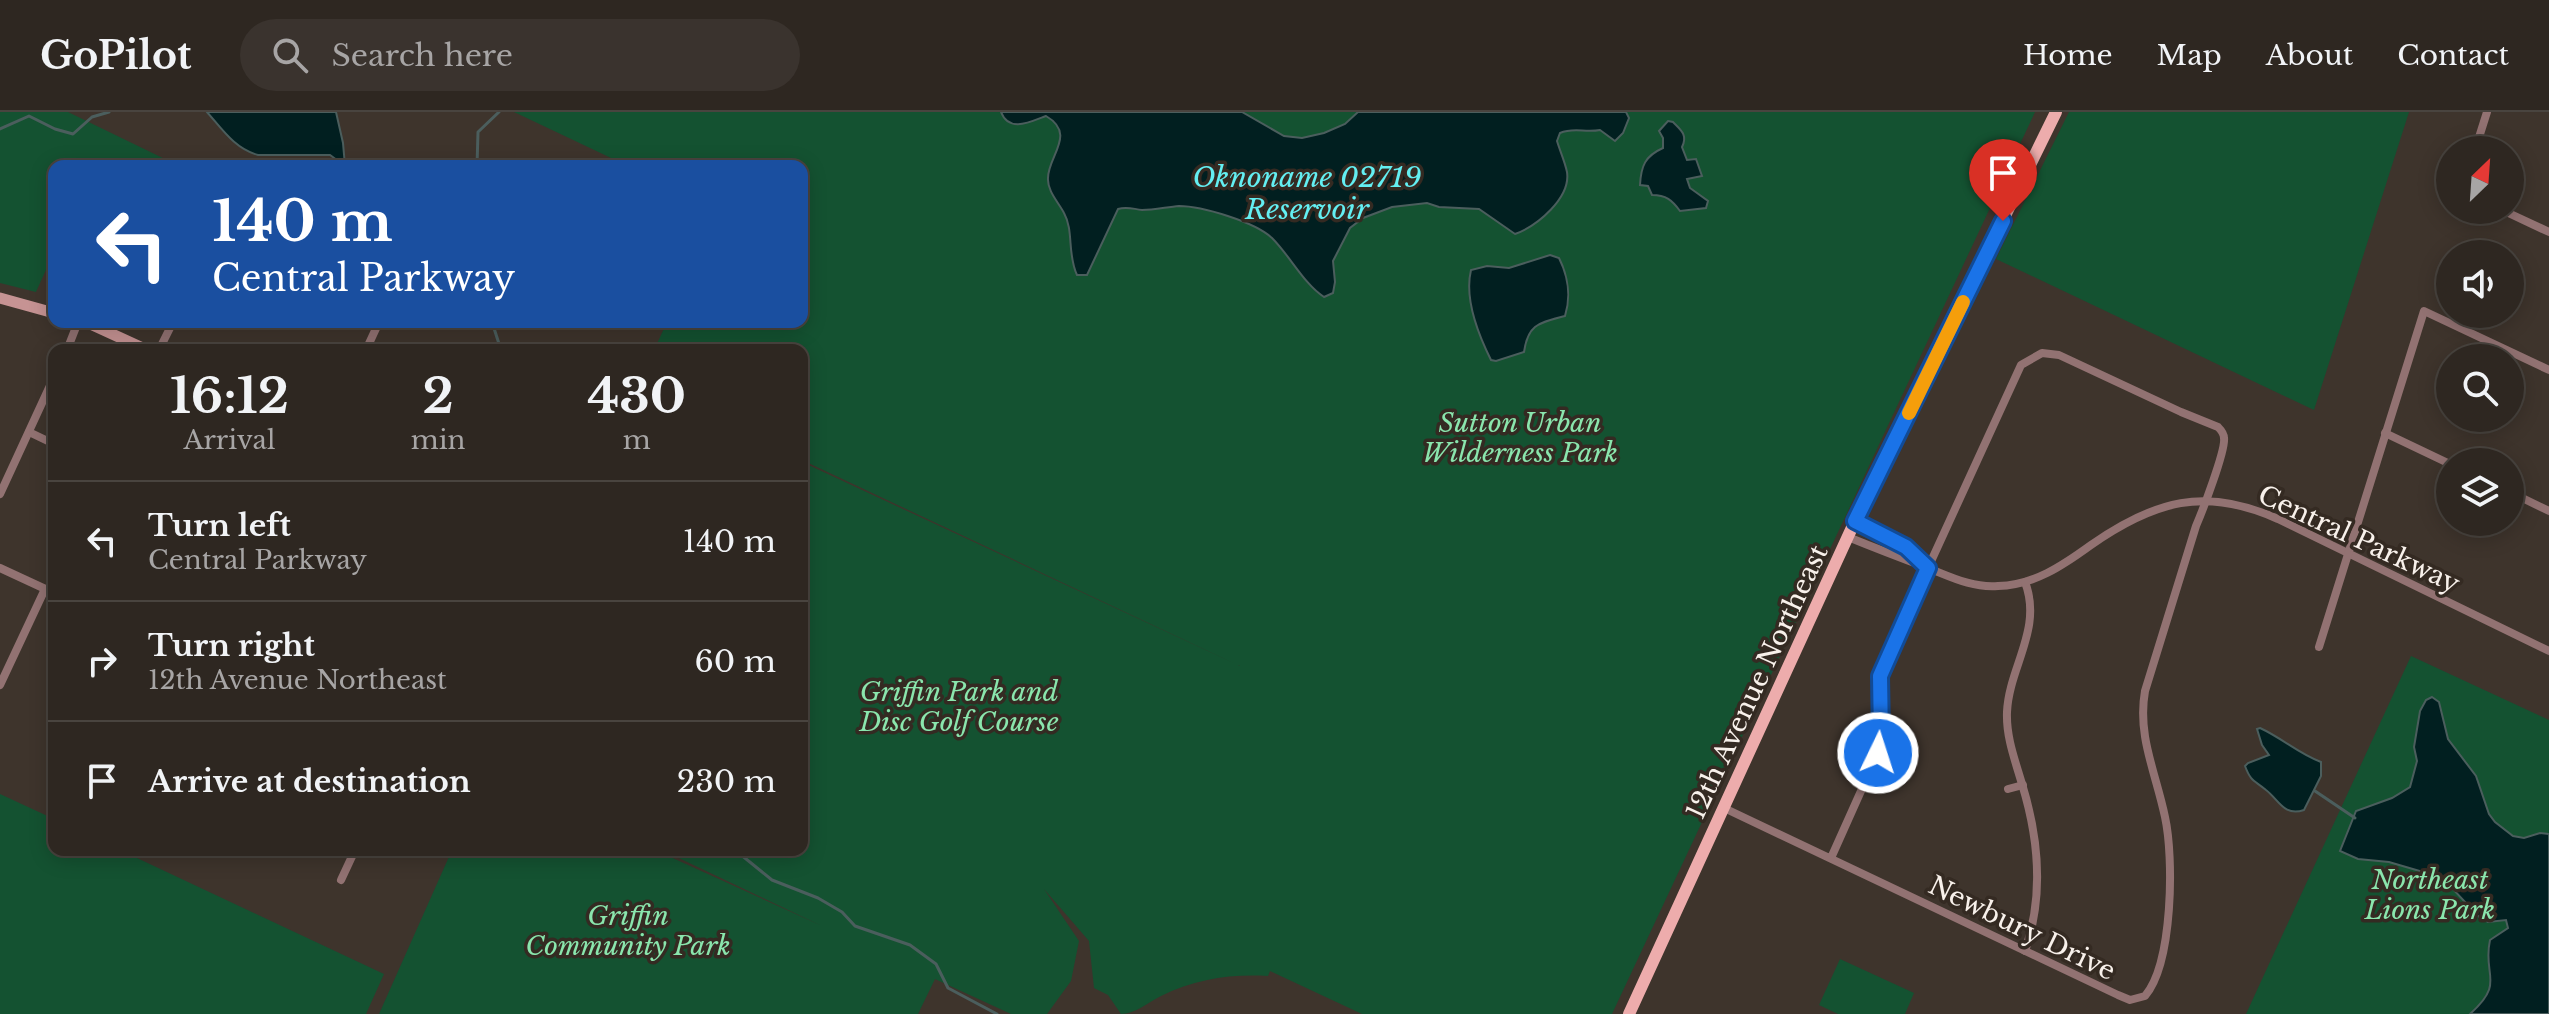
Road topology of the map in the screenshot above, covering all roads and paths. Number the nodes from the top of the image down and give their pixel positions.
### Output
1 (2056, 112) edge
2 (2487, 112) edge
3 (2479, 136) edge
4 (2524, 220) edge
5 (2549, 232) edge
6 (0, 298) edge
7 (48, 311) edge
8 (99, 328) edge
9 (134, 344) edge
10 (2549, 370) edge
11 (48, 390) edge
12 (29, 432) junction
13 (2385, 433) junction
14 (48, 441) edge
15 (2436, 457) edge
16 (0, 494) edge
17 (2524, 499) edge
18 (2207, 501) junction
19 (2549, 511) edge
20 (1855, 521) junction
21 (1848, 537) junction
22 (2347, 555) junction
23 (0, 568) edge
24 (1928, 568) junction
25 (2025, 582) junction
26 (45, 589) junction
27 (48, 590) edge
28 (2319, 647) dead end
29 (2549, 650) edge
30 (0, 685) edge
31 (2023, 785) junction
32 (2008, 789) dead end
33 (1724, 808) junction
34 (352, 856) edge
35 (1831, 858) junction
36 (341, 880) dead end
37 (2025, 951) junction
38 (1629, 1014) edge

1 - 20 main road, 12th Avenue Northeast
2 - 3 street
4 - 5 street
6 - 7 street
8 - 9 street
10 - 13 street
11 - 12 street
12 - 14 street
12 - 16 street
13 - 15 street
13 - 22 street
17 - 19 street
18 - 22 street, Central Parkway
18 - 24 street, Newbury Drive
18 - 25 street, Central Parkway
18 - 37 street, Newbury Drive
20 - 21 main road, 12th Avenue Northeast
20 - 24 street, Central Parkway
21 - 24 street, Central Parkway
21 - 33 main road, 12th Avenue Northeast
22 - 28 street
22 - 29 street, Central Parkway
23 - 26 street
24 - 25 street, Central Parkway
24 - 35 street, Newbury Drive
25 - 31 street
26 - 27 street
26 - 30 street
31 - 32 street
31 - 37 street
33 - 35 street, Newbury Drive
33 - 38 main road, 12th Avenue Northeast
34 - 36 street
35 - 37 street, Newbury Drive

